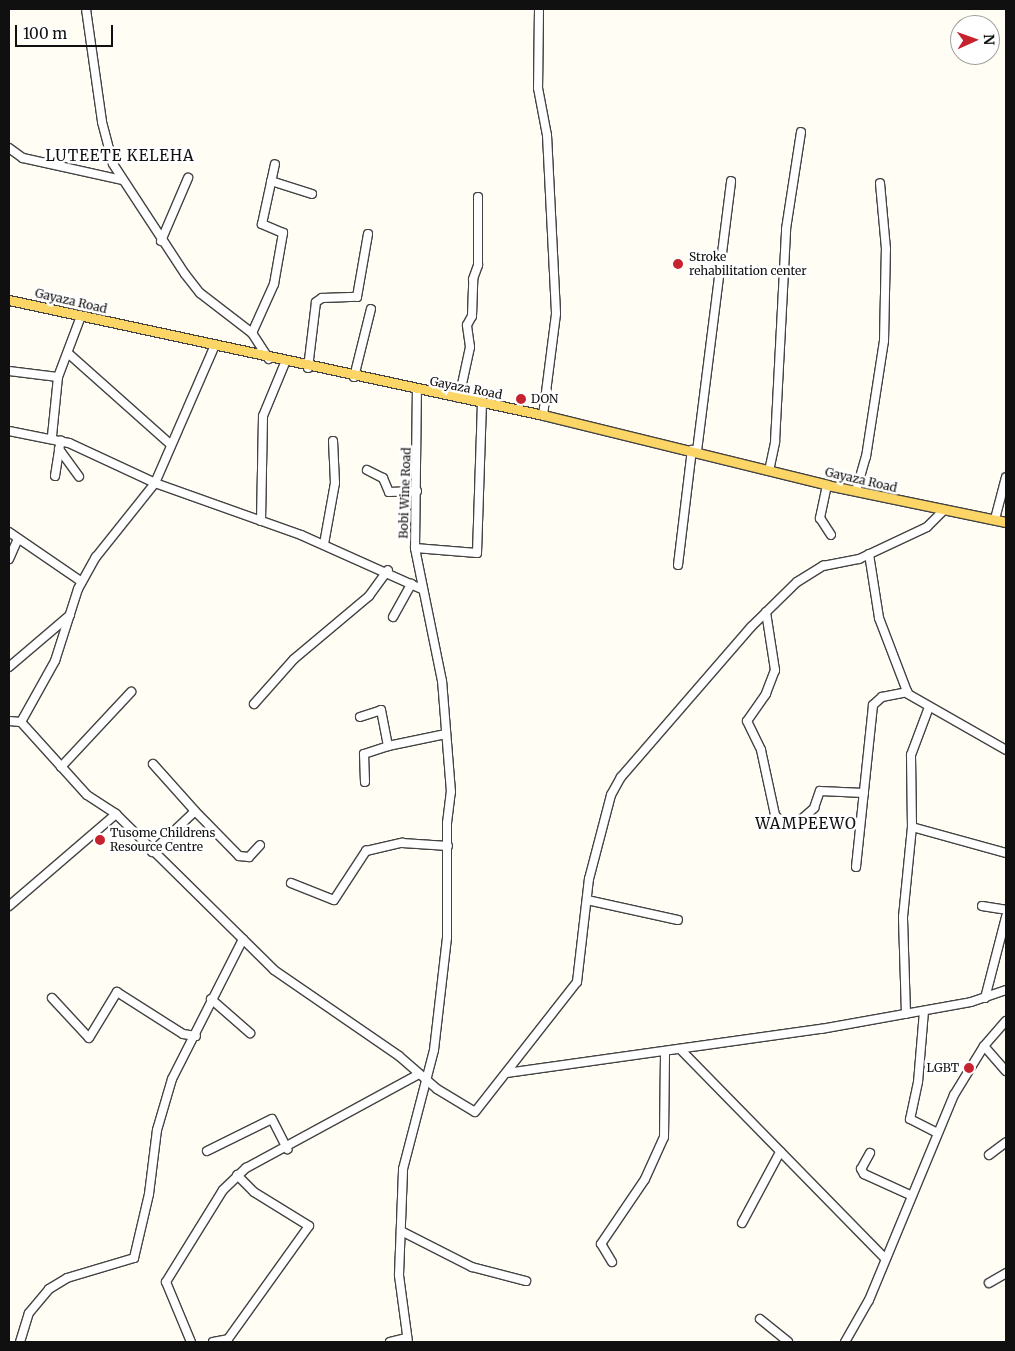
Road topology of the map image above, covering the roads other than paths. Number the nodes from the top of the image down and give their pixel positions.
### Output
1 (86, 9) edge
2 (538, 9) edge
3 (801, 132) dead end
4 (9, 148) edge
5 (275, 164) dead end
6 (188, 178) dead end
7 (122, 180) junction
8 (271, 181) junction
9 (731, 181) dead end
10 (880, 183) dead end
11 (312, 194) dead end
12 (478, 197) dead end
13 (368, 234) dead end
14 (161, 241) junction
15 (9, 300) edge
16 (371, 309) dead end
17 (81, 316) junction
18 (252, 333) junction
19 (214, 347) junction
20 (69, 354) junction
21 (269, 359) junction
22 (285, 363) junction
23 (308, 368) junction
24 (9, 372) edge
25 (58, 377) junction
26 (354, 377) junction
27 (417, 391) junction
28 (459, 398) junction
29 (482, 402) junction
30 (543, 415) junction
31 (9, 432) edge
32 (52, 436) junction
33 (61, 440) junction
34 (333, 441) dead end
35 (170, 444) junction
36 (59, 449) junction
37 (694, 451) junction
38 (367, 470) dead end
39 (769, 471) junction
40 (55, 476) dead end
41 (1006, 476) edge
42 (79, 477) dead end
43 (155, 483) junction
44 (827, 485) junction
45 (417, 491) junction
46 (856, 491) junction
47 (943, 511) junction
48 (995, 519) junction
49 (261, 521) junction
50 (1006, 522) edge
51 (9, 532) edge
52 (831, 535) dead end
53 (18, 540) junction
54 (324, 544) junction
55 (414, 548) junction
56 (869, 554) junction
57 (9, 559) edge
58 (678, 565) dead end
59 (388, 570) junction
60 (82, 582) junction
61 (411, 584) junction
62 (422, 589) junction
63 (766, 612) junction
64 (70, 615) junction
65 (393, 617) dead end
66 (9, 667) edge
67 (131, 692) dead end
68 (908, 692) junction
69 (254, 704) dead end
70 (929, 708) junction
71 (360, 717) dead end
72 (9, 721) edge
73 (22, 722) junction
74 (446, 734) junction
75 (388, 746) junction
76 (1006, 750) edge
77 (153, 764) dead end
78 (61, 767) junction
79 (364, 782) dead end
80 (864, 793) junction
81 (195, 811) junction
82 (116, 814) junction
83 (912, 826) junction
84 (260, 845) dead end
85 (448, 846) junction
86 (152, 852) junction
87 (1006, 853) edge
88 (856, 867) dead end
89 (291, 883) dead end
90 (587, 900) junction
91 (9, 906) edge
92 (982, 906) dead end
93 (1006, 910) edge
94 (1006, 917) edge
95 (678, 920) dead end
96 (243, 940) junction
97 (1006, 990) edge
98 (52, 998) dead end
99 (985, 998) junction
100 (211, 999) junction
101 (924, 1011) junction
102 (906, 1014) junction
103 (1006, 1021) edge
104 (250, 1033) dead end
105 (196, 1036) junction
106 (984, 1046) junction
107 (681, 1050) junction
108 (665, 1053) junction
109 (1006, 1071) edge
110 (507, 1073) junction
111 (418, 1075) junction
112 (427, 1080) junction
113 (937, 1133) junction
114 (1006, 1142) edge
115 (287, 1149) junction
116 (207, 1151) dead end
117 (780, 1152) junction
118 (870, 1153) dead end
119 (989, 1155) dead end
120 (237, 1175) junction
121 (910, 1195) junction
122 (742, 1223) dead end
123 (401, 1231) junction
124 (884, 1257) junction
125 (612, 1262) dead end
126 (1006, 1273) edge
127 (526, 1281) dead end
128 (989, 1283) dead end
129 (760, 1319) dead end
130 (407, 1340) edge
131 (20, 1342) edge
132 (191, 1342) edge
133 (209, 1342) edge
134 (214, 1342) edge
135 (390, 1342) edge
136 (788, 1342) edge
137 (845, 1342) edge

1 - 7 street
2 - 30 street
3 - 39 street
4 - 7 street
5 - 8 street
6 - 14 street
7 - 14 street
8 - 11 street
8 - 18 street
9 - 37 street
10 - 46 street
12 - 28 street
13 - 23 street
14 - 18 street
15 - 17 main road, Gayaza Road
16 - 26 street
17 - 19 main road, Gayaza Road
17 - 20 street
18 - 21 street
19 - 21 main road, Gayaza Road
19 - 35 street
20 - 25 street
20 - 35 street
21 - 22 main road, Gayaza Road
22 - 23 main road, Gayaza Road
22 - 49 street
23 - 26 main road, Gayaza Road
24 - 25 street
25 - 32 street
26 - 27 main road, Gayaza Road
27 - 28 main road, Gayaza Road
27 - 45 street, Bobi Wine Road
28 - 29 main road, Gayaza Road
29 - 30 main road, Gayaza Road
29 - 55 street
30 - 37 main road, Gayaza Road
31 - 32 street
32 - 33 street
33 - 36 street
33 - 43 street
34 - 54 street
35 - 43 street
36 - 40 street
36 - 42 street
37 - 39 main road, Gayaza Road
37 - 58 street
38 - 45 street
39 - 44 main road, Gayaza Road
41 - 48 street
43 - 49 street
43 - 60 street
44 - 46 main road, Gayaza Road
44 - 52 street
45 - 55 street, Bobi Wine Road
46 - 47 main road, Gayaza Road
47 - 48 main road, Gayaza Road
47 - 56 street
48 - 50 main road, Gayaza Road
49 - 54 street
51 - 53 street
53 - 57 street
53 - 60 street
54 - 59 street
55 - 62 street, Bobi Wine Road
56 - 63 street
56 - 68 street
59 - 61 street
59 - 69 street
60 - 64 street
61 - 62 street
61 - 65 street
62 - 74 street, Bobi Wine Road
63 - 80 street
63 - 90 street
64 - 66 street
64 - 73 street
67 - 78 street
68 - 70 street
68 - 80 street
70 - 76 street
70 - 83 street
71 - 75 street
72 - 73 street
73 - 78 street
74 - 75 street
74 - 85 street, Bobi Wine Road
75 - 79 street
77 - 81 street
78 - 82 street
80 - 88 street
81 - 84 street
81 - 86 street
82 - 86 street
82 - 91 street
83 - 87 street
83 - 102 street
85 - 89 street
85 - 112 street, Bobi Wine Road
86 - 96 street
90 - 95 street
90 - 110 street
92 - 93 street
94 - 99 street
96 - 100 street
96 - 111 street
97 - 99 street
98 - 105 street
99 - 101 street
100 - 104 street
100 - 105 street
101 - 102 street
101 - 113 street
102 - 107 street
103 - 106 street
105 - 131 street
106 - 109 street
106 - 113 street
107 - 108 street
107 - 117 street
108 - 110 street
108 - 125 street
110 - 112 street
111 - 112 street
111 - 115 street
112 - 123 street, Bobi Wine Road
113 - 121 street
114 - 119 street
115 - 116 street
115 - 120 street
117 - 122 street
117 - 124 street
118 - 121 street
120 - 132 street
120 - 134 street
121 - 124 street
123 - 127 street
123 - 130 street, Bobi Wine Road
124 - 137 street
126 - 128 street
129 - 136 street
130 - 135 street
133 - 134 street

